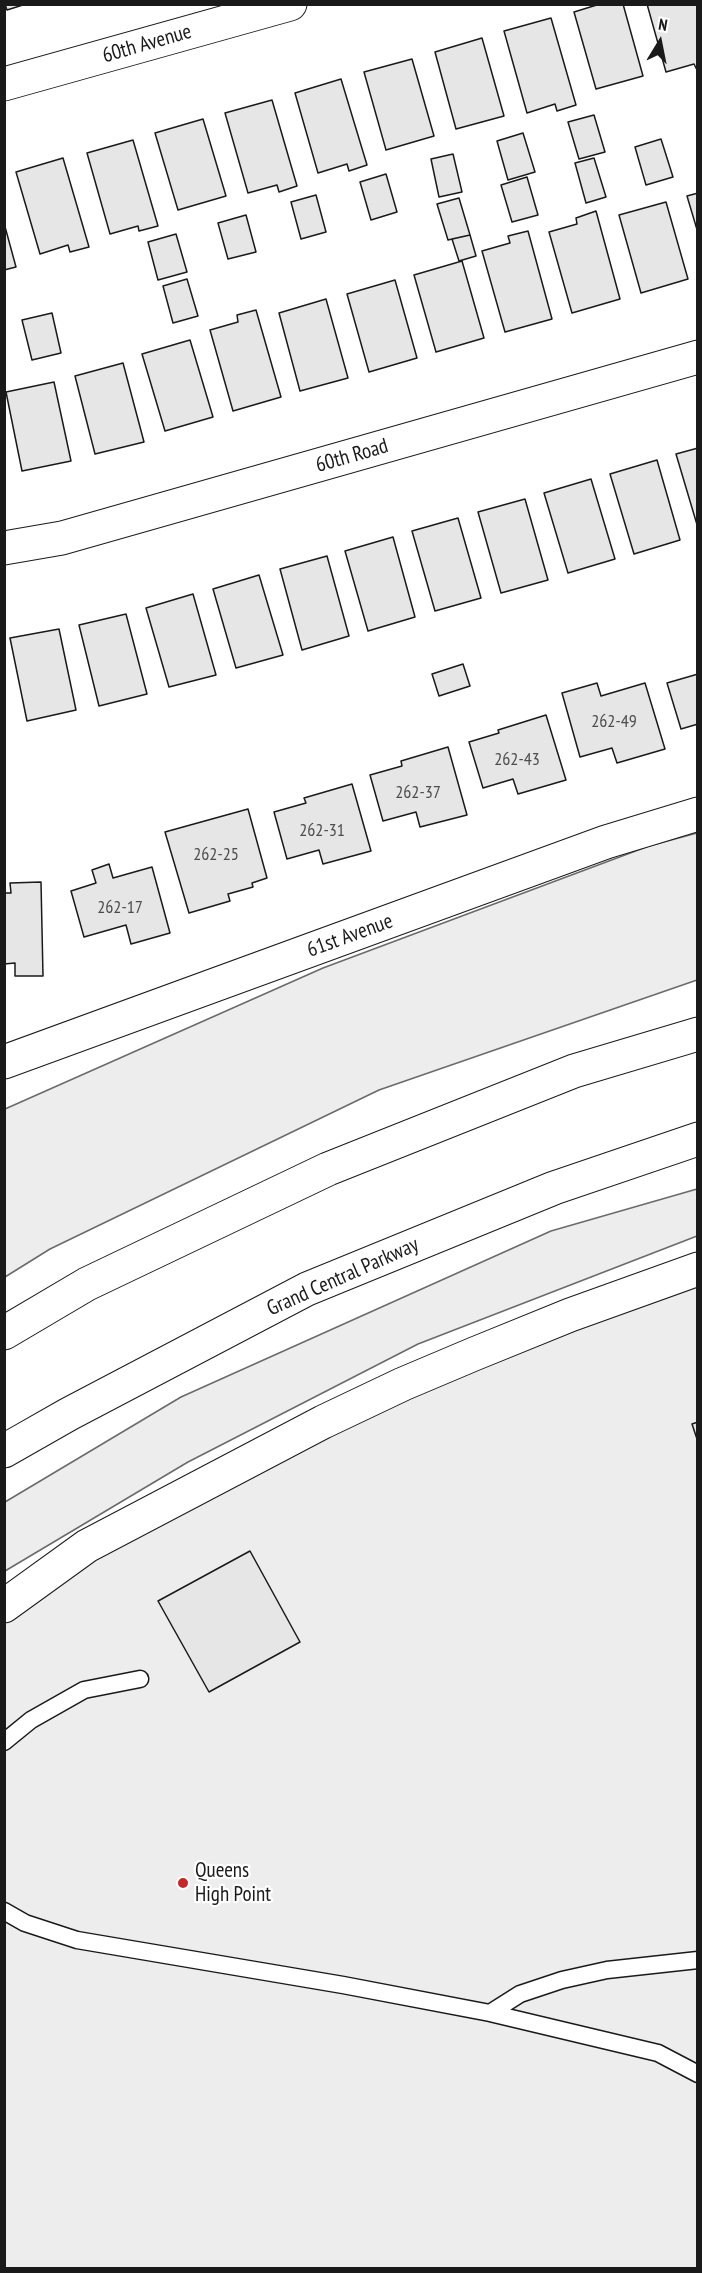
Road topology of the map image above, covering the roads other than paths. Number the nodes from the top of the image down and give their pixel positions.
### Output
1 (290, 4) edge
2 (4, 84) edge
3 (698, 357) edge
4 (4, 548) edge
5 (698, 814) edge
6 (698, 1034) edge
7 (4, 1062) edge
8 (698, 1139) edge
9 (698, 1269) edge
10 (4, 1333) edge
11 (4, 1452) edge
12 (4, 1606) edge
13 (140, 1679) dead end
14 (4, 1742) edge
15 (4, 1911) edge
16 (698, 1960) edge
17 (490, 2013) junction
18 (698, 2074) edge

1 - 2 main road, 60th Avenue
3 - 4 main road, 60th Road
5 - 7 main road, 61st Avenue
6 - 10 main road
8 - 11 main road, Grand Central Parkway
9 - 12 main road
13 - 14 lane
15 - 17 lane
16 - 17 lane
17 - 18 lane

